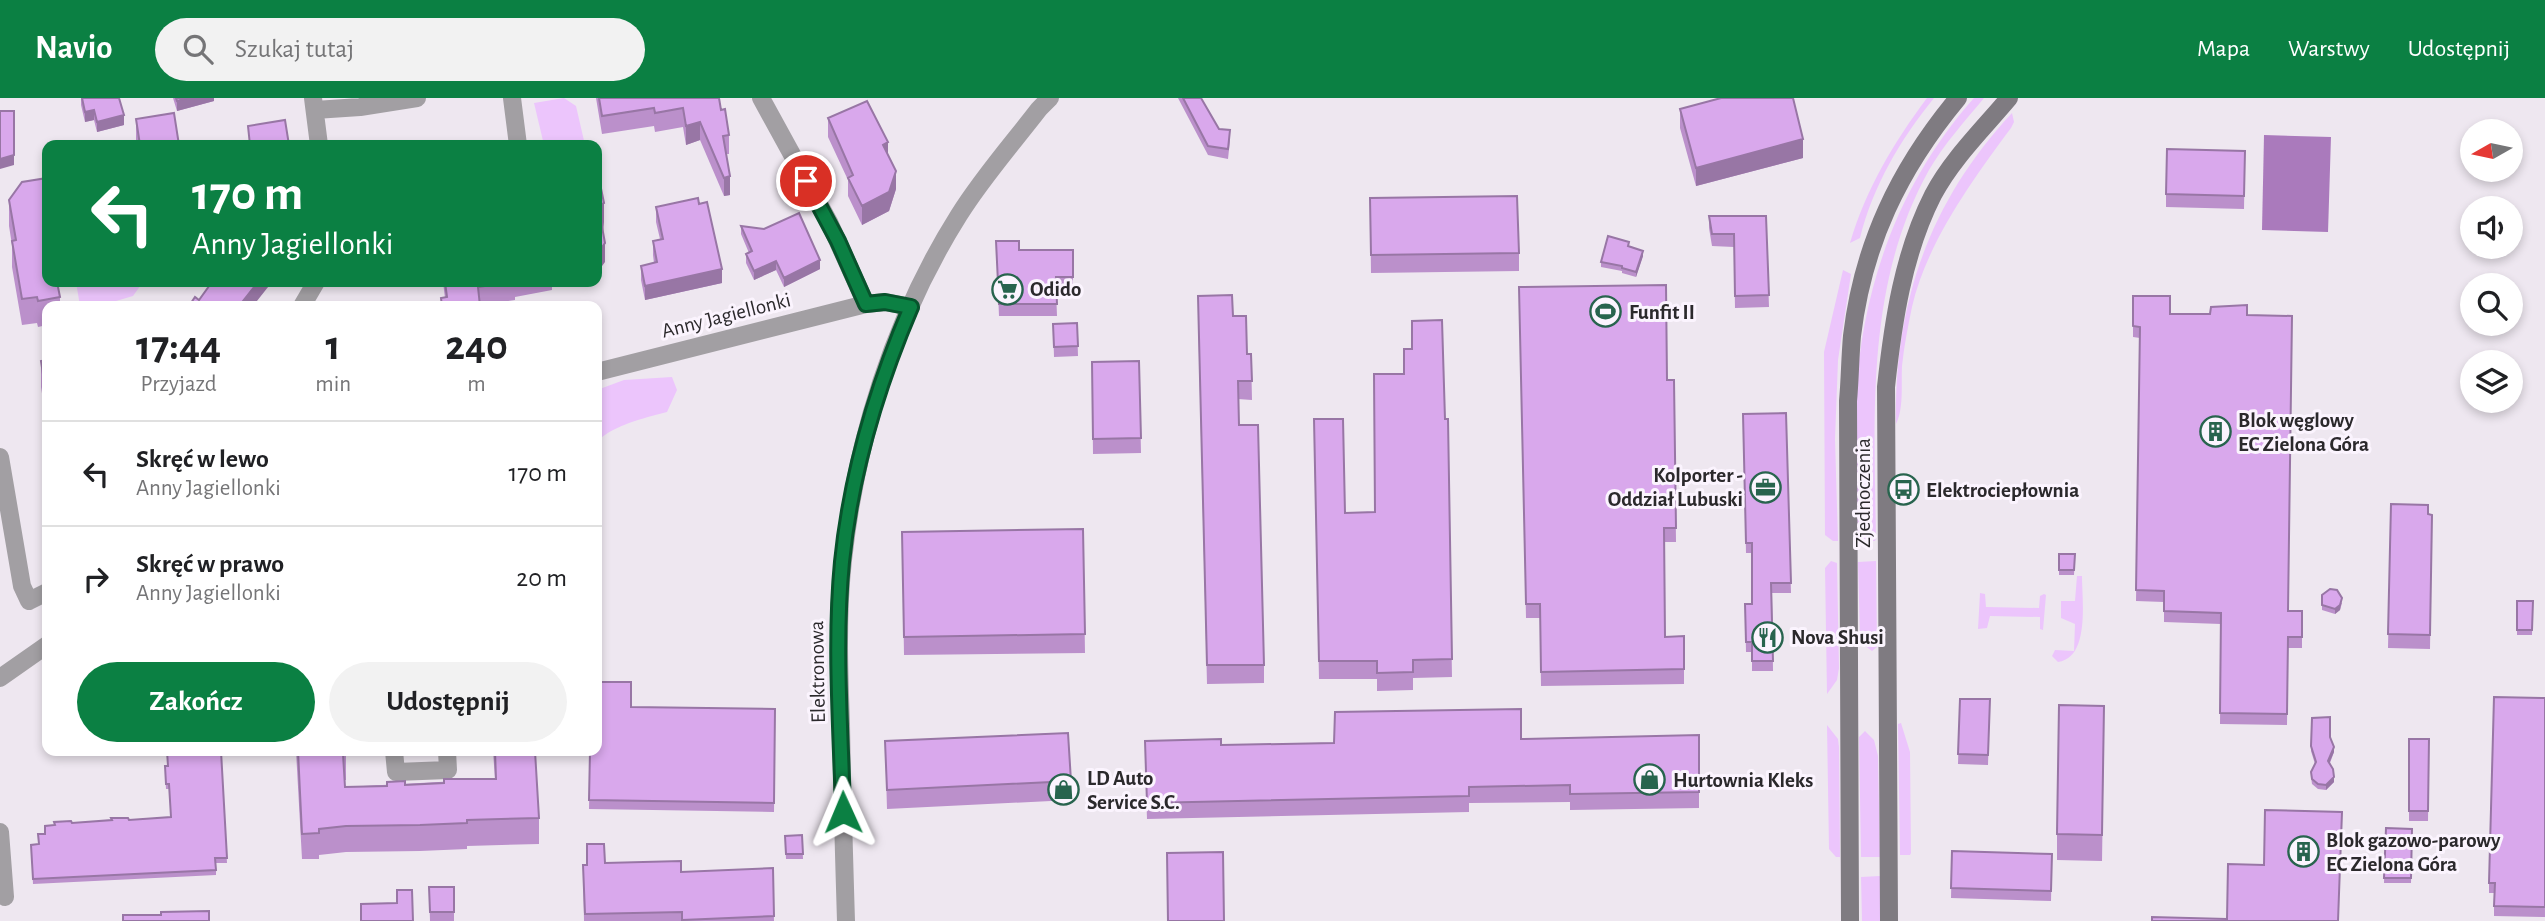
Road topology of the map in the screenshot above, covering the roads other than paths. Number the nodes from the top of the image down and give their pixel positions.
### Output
1 (417, 98) edge
2 (512, 98) edge
3 (761, 98) edge
4 (1050, 98) edge
5 (1958, 98) edge
6 (2009, 98) edge
7 (314, 104) edge
8 (318, 140) edge
9 (517, 140) edge
10 (866, 304) junction
11 (911, 307) junction
12 (602, 371) edge
13 (0, 457) edge
14 (42, 594) edge
15 (42, 649) edge
16 (0, 678) edge
17 (394, 756) edge
18 (447, 756) edge
19 (0, 832) edge
20 (5, 897) dead end
21 (846, 921) edge
22 (1850, 921) edge
23 (1889, 921) edge

1 - 7 street
2 - 9 street
3 - 10 street
4 - 11 street, Elektronowa
5 - 22 main road, Zjednoczenia
6 - 23 main road, Zjednoczenia
7 - 8 street
10 - 11 street, Anny Jagiellonki
10 - 12 street, Anny Jagiellonki
11 - 21 street, Elektronowa
13 - 14 street
15 - 16 street
17 - 18 street
19 - 20 street

